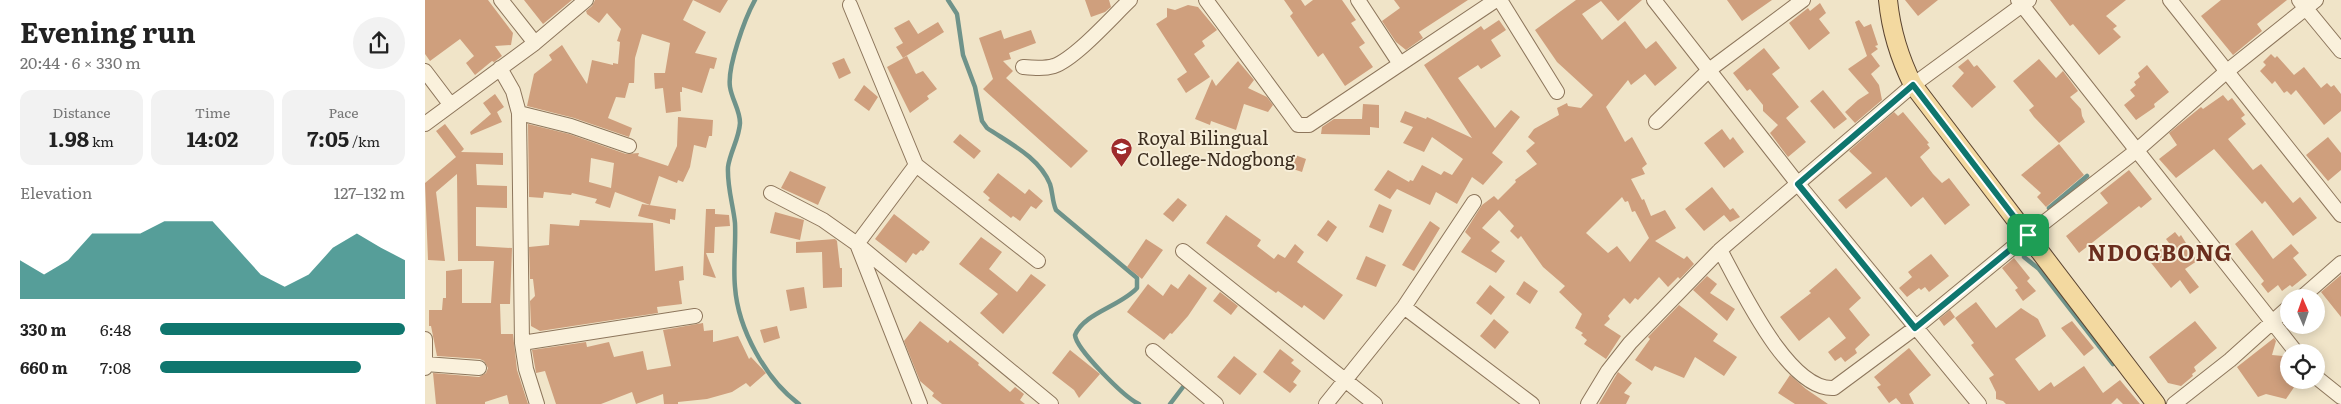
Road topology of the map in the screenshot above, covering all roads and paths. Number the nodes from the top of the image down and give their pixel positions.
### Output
1 (501, 0) edge
2 (585, 0) edge
3 (1130, 0) edge
4 (1206, 0) edge
5 (1358, 0) edge
6 (1496, 0) edge
7 (1500, 0) edge
8 (1655, 0) edge
9 (1803, 0) edge
10 (1888, 0) edge
11 (2170, 0) edge
12 (2023, 2) edge
13 (2307, 3) edge
14 (851, 5) dead end
15 (535, 43) junction
16 (2341, 51) edge
17 (1399, 64) junction
18 (500, 68) junction
19 (1023, 68) dead end
20 (1709, 70) junction
21 (425, 71) edge
22 (2227, 72) junction
23 (1913, 85) junction
24 (1557, 92) dead end
25 (450, 104) junction
26 (519, 113) junction
27 (1656, 122) dead end
28 (425, 124) edge
29 (629, 146) dead end
30 (2136, 151) junction
31 (916, 165) junction
32 (1798, 184) junction
33 (771, 193) dead end
34 (1474, 202) dead end
35 (2341, 215) edge
36 (2028, 235) junction
37 (857, 244) junction
38 (1720, 250) junction
39 (1183, 251) dead end
40 (1037, 260) dead end
41 (2341, 263) edge
42 (2311, 289) edge
43 (1404, 307) junction
44 (2280, 315) edge
45 (695, 316) dead end
46 (2272, 322) junction
47 (1915, 328) junction
48 (425, 339) edge
49 (522, 343) junction
50 (2290, 344) edge
51 (1153, 351) dead end
52 (425, 366) edge
53 (479, 368) dead end
54 (1345, 379) junction
55 (2325, 384) edge
56 (2341, 397) edge
57 (537, 404) edge
58 (920, 404) edge
59 (1051, 404) edge
60 (1216, 404) edge
61 (1326, 404) edge
62 (1375, 404) edge
63 (1532, 404) edge
64 (1588, 404) edge
65 (1979, 404) edge
66 (2156, 404) edge
67 (2174, 404) edge

1 - 15 street
2 - 15 street
3 - 19 street
4 - 17 street
5 - 17 street
6 - 17 street
7 - 24 street
8 - 20 street
9 - 20 street
10 - 23 main road
11 - 22 street
12 - 23 street
12 - 30 street
13 - 16 street
13 - 22 street
14 - 31 street
15 - 18 street
18 - 25 street
18 - 26 street
20 - 27 street
20 - 32 street
21 - 25 street
22 - 30 street
22 - 35 street
23 - 32 street
23 - 36 main road
25 - 28 street
26 - 29 street
26 - 49 street
30 - 36 street
30 - 46 street
31 - 37 street
31 - 40 street
32 - 38 street
32 - 47 street
33 - 37 street
34 - 43 street
36 - 47 street
36 - 66 main road
37 - 58 street
37 - 59 street
38 - 47 street
38 - 64 street
39 - 54 street
41 - 42 street
43 - 54 street
43 - 63 street
44 - 46 street
45 - 49 street
46 - 50 street
46 - 67 street
47 - 65 street
48 - 52 street
49 - 57 street
51 - 60 street
52 - 53 street
54 - 61 street
54 - 62 street
55 - 56 street

